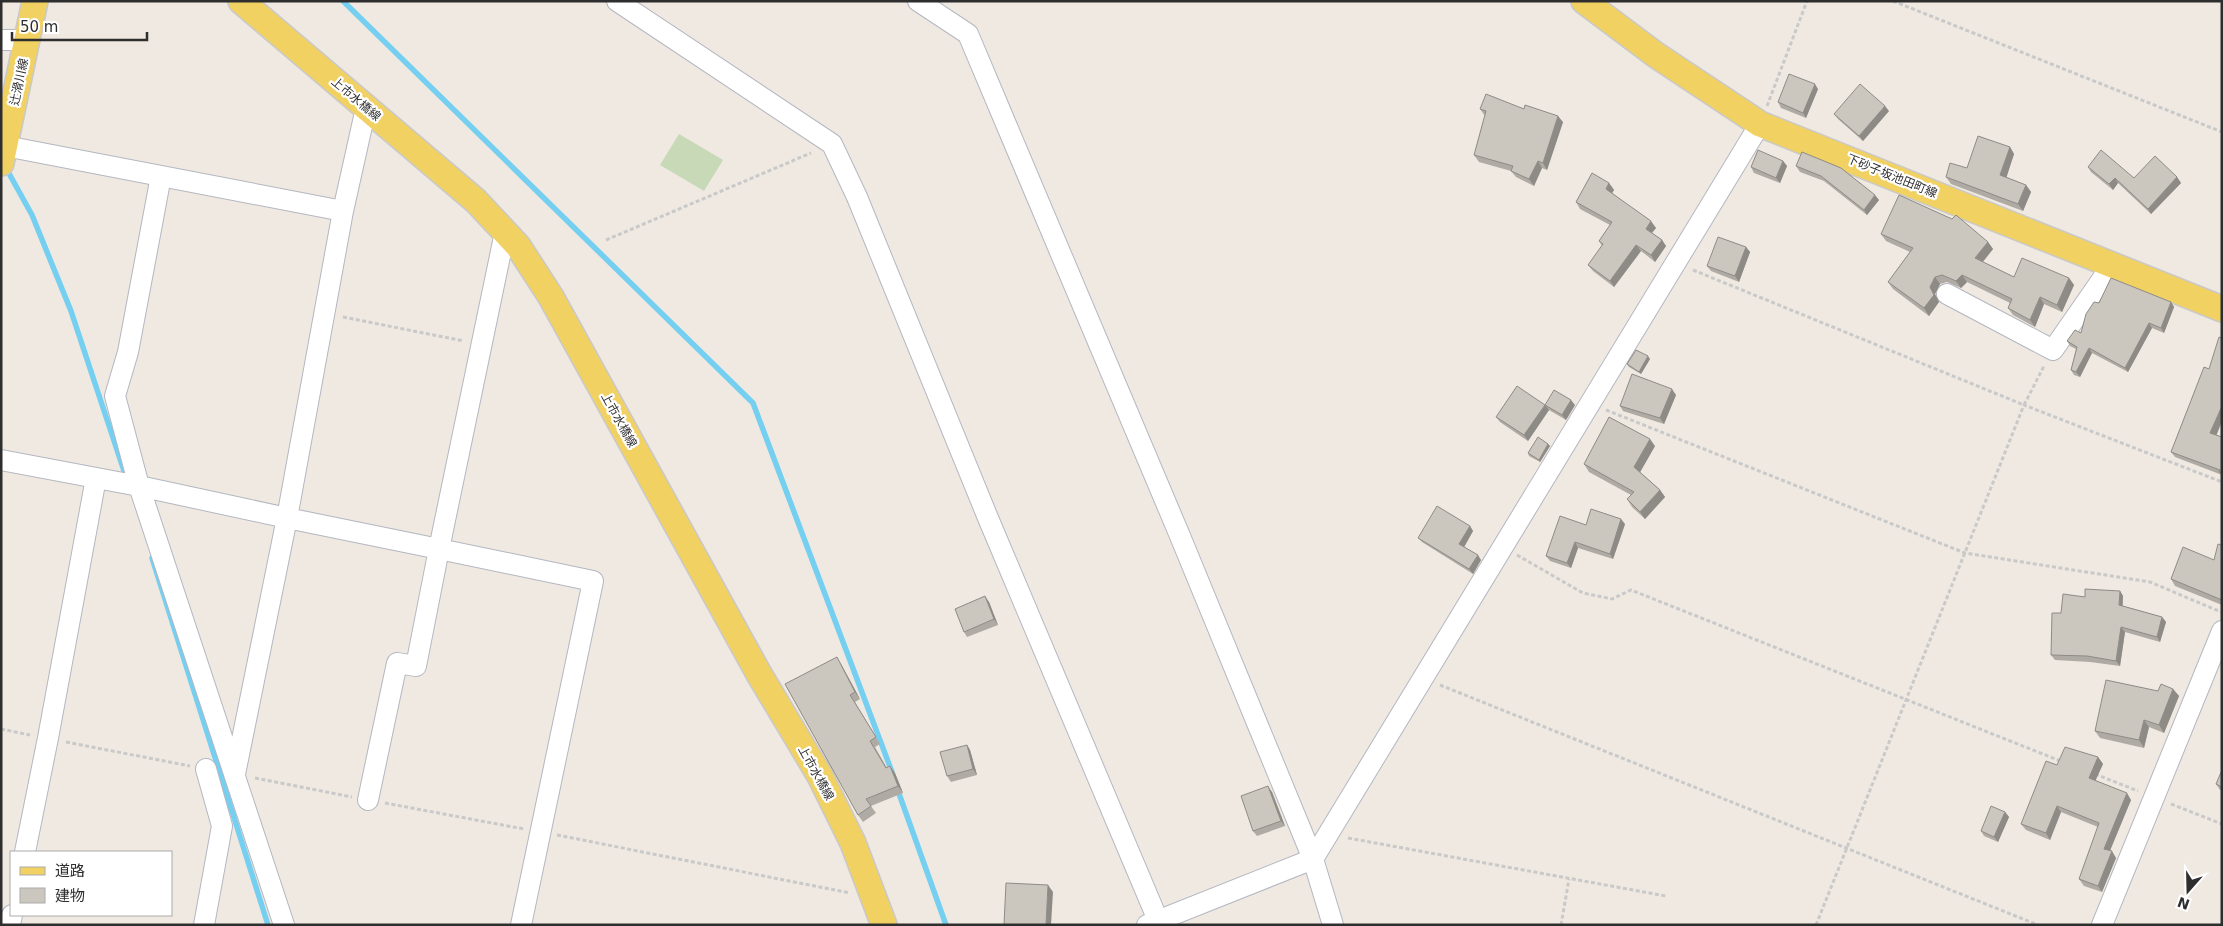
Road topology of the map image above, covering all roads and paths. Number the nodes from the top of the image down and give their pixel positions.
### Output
1 (35, 1) edge
2 (241, 1) edge
3 (617, 1) edge
4 (918, 1) edge
5 (1584, 1) edge
6 (1807, 1) edge
7 (1893, 1) edge
8 (1, 40) edge
9 (28, 40) junction
10 (366, 108) junction
11 (1760, 124) junction
12 (2222, 132) edge
13 (832, 144) junction
14 (3, 154) edge
15 (161, 176) junction
16 (343, 211) junction
17 (505, 232) junction
18 (606, 240) dead end
19 (1674, 263) junction
20 (2112, 265) junction
21 (1947, 294) dead end
22 (2222, 309) edge
23 (324, 313) junction
24 (482, 345) junction
25 (2052, 350) junction
26 (1589, 404) junction
27 (2024, 405) junction
28 (1, 460) edge
29 (96, 478) junction
30 (2222, 482) edge
31 (140, 486) junction
32 (286, 518) junction
33 (1502, 545) junction
34 (439, 549) junction
35 (1965, 553) junction
36 (2222, 612) edge
37 (2222, 631) edge
38 (1423, 678) junction
39 (1906, 700) junction
40 (1, 729) edge
41 (48, 738) junction
42 (2072, 765) edge
43 (206, 769) joint
44 (2090, 772) edge
45 (235, 774) junction
46 (2154, 798) junction
47 (368, 800) junction
48 (2222, 824) edge
49 (540, 832) junction
50 (1328, 834) junction
51 (1847, 848) junction
52 (25, 851) edge
53 (1313, 859) junction
54 (1570, 878) junction
55 (1666, 896) dead end
56 (875, 898) junction
57 (1155, 923) edge
58 (204, 925) edge
59 (284, 925) edge
60 (521, 925) edge
61 (884, 925) edge
62 (1333, 925) edge
63 (1561, 925) edge
64 (1816, 925) edge
65 (2038, 925) edge
66 (2102, 925) edge

1 - 9 main road, 辻滑川線
2 - 10 main road, 上市水橋線
3 - 13 street
4 - 53 street
5 - 11 main road, 下砂子坂池田町線
6 - 11 path
7 - 12 path
8 - 9 street
9 - 14 main road, 辻滑川線
10 - 16 street
10 - 17 main road, 上市水橋線
11 - 19 street
11 - 20 main road, 下砂子坂池田町線
13 - 18 path
13 - 57 street
14 - 15 street
15 - 16 street
15 - 31 street
16 - 23 street
17 - 24 street
17 - 56 main road, 上市水橋線
19 - 26 street
19 - 27 path
20 - 22 main road, 下砂子坂池田町線
20 - 25 street
21 - 25 street
23 - 24 path
23 - 32 street
24 - 34 street
25 - 27 path
26 - 33 street
26 - 35 path
27 - 30 path
27 - 35 path
28 - 29 street
29 - 31 street
29 - 41 street
31 - 32 street
31 - 45 street
32 - 34 street
32 - 45 street
33 - 38 street
33 - 39 path
34 - 47 street
34 - 49 street
35 - 36 path
35 - 39 path
37 - 46 street
38 - 50 street
38 - 51 path
39 - 42 path
39 - 51 path
40 - 41 path
41 - 43 path
41 - 52 street
43 - 58 street
44 - 46 path
45 - 47 path
45 - 59 street
46 - 48 path
46 - 66 street
47 - 49 path
49 - 56 path
49 - 60 street
50 - 53 street
50 - 54 path
51 - 64 path
51 - 65 path
53 - 57 street
53 - 62 street
54 - 55 path
54 - 63 path
56 - 61 main road, 上市水橋線

